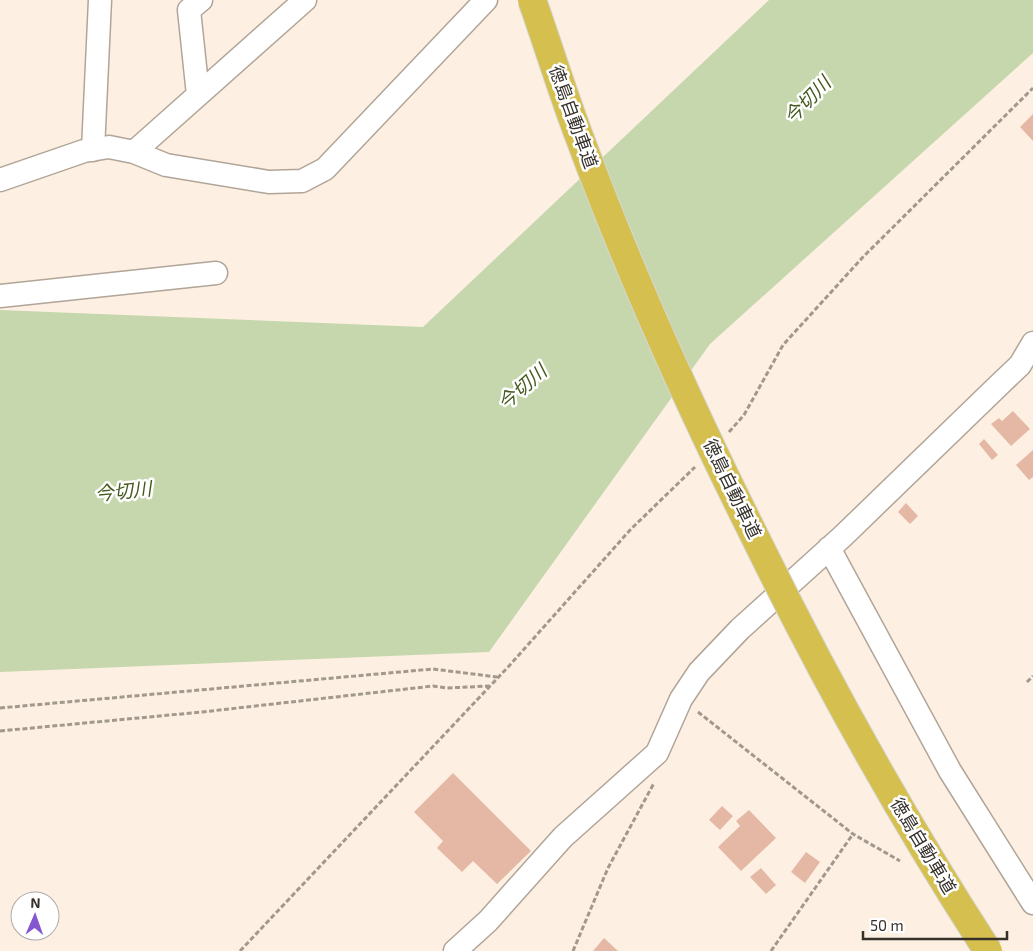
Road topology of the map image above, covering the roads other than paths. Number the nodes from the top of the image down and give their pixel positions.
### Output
1 (100, 0) edge
2 (201, 0) edge
3 (305, 0) edge
4 (486, 0) edge
5 (532, 0) edge
6 (198, 95) junction
7 (93, 150) junction
8 (134, 152) junction
9 (0, 180) edge
10 (216, 274) dead end
11 (0, 296) edge
12 (1033, 344) edge
13 (829, 548) junction
14 (1033, 903) edge
15 (455, 951) edge
16 (988, 951) edge

1 - 7 street
2 - 6 street
3 - 6 street
4 - 8 street
5 - 16 highway, 徳島自動車道, bridge
6 - 8 street
7 - 8 street
7 - 9 street
10 - 11 street
12 - 13 street
13 - 14 street
13 - 15 street

